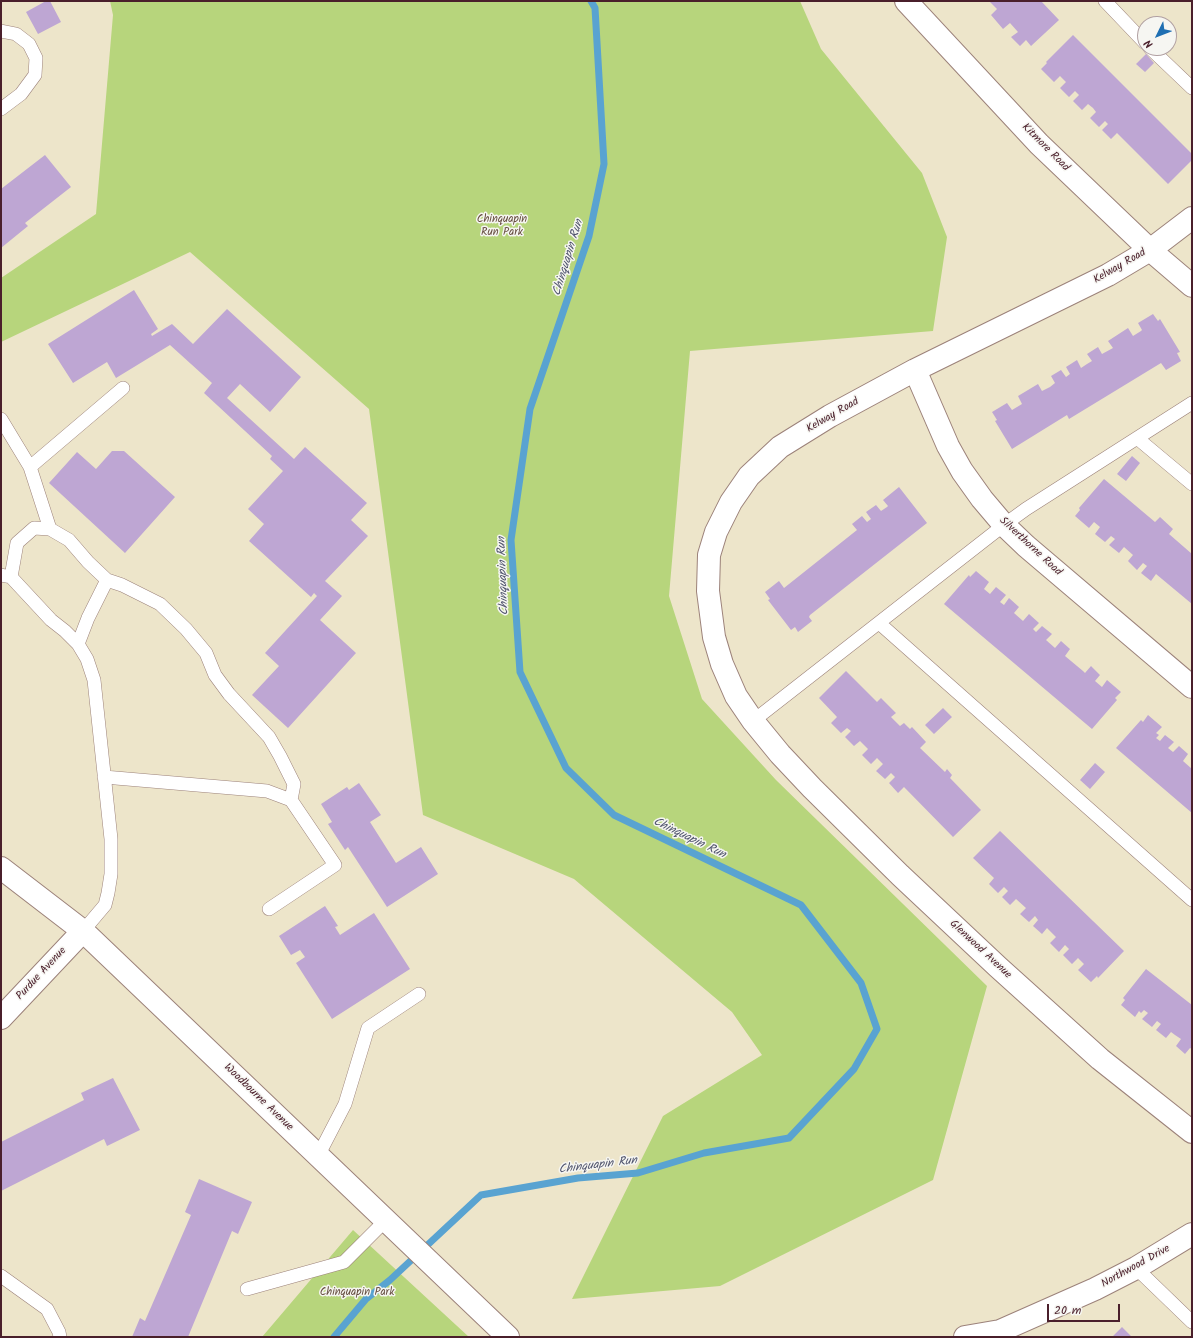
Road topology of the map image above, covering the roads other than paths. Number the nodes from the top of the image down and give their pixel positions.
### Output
1 (906, 1) edge
2 (1105, 1) edge
3 (1, 31) edge
4 (1137, 35) edge
5 (1158, 56) edge
6 (1192, 88) edge
7 (1, 109) edge
8 (1192, 218) edge
9 (1150, 250) junction
10 (1192, 286) edge
11 (915, 370) junction
12 (123, 388) dead end
13 (1192, 403) edge
14 (1, 419) edge
15 (1137, 438) junction
16 (30, 467) junction
17 (1192, 484) edge
18 (1004, 525) junction
19 (50, 529) junction
20 (6, 576) edge
21 (107, 580) junction
22 (879, 623) junction
23 (78, 644) junction
24 (1192, 687) edge
25 (753, 720) junction
26 (780, 754) joint
27 (104, 777) junction
28 (291, 800) junction
29 (1, 868) edge
30 (1192, 900) edge
31 (270, 909) dead end
32 (83, 930) junction
33 (419, 994) dead end
34 (1, 1018) edge
35 (1192, 1132) edge
36 (318, 1156) junction
37 (385, 1221) junction
38 (1192, 1234) edge
39 (1136, 1268) junction
40 (1, 1276) edge
41 (247, 1289) dead end
42 (1192, 1322) edge
43 (1001, 1334) edge
44 (60, 1337) edge
45 (508, 1337) edge
46 (965, 1337) edge

1 - 9 street, Kitmore Road
2 - 4 lane
3 - 7 lane
5 - 6 lane
8 - 9 street, Kelway Road
9 - 10 street, Kitmore Road
9 - 11 street, Kelway Road
11 - 18 street, Silverthorne Road
11 - 25 street, Kelway Road
12 - 16 lane
13 - 15 lane
14 - 16 lane
15 - 17 lane
15 - 18 lane
16 - 19 lane
18 - 22 lane
18 - 24 street, Silverthorne Road
19 - 20 lane
19 - 21 lane
20 - 23 lane
21 - 23 lane
21 - 28 lane
22 - 25 lane
22 - 30 lane
23 - 27 lane
25 - 26 street, Kelway Road
26 - 35 street, Glenwood Avenue
27 - 28 lane
27 - 32 lane
28 - 31 lane
29 - 32 street, Woodbourne Avenue
32 - 34 street, Purdue Avenue
32 - 36 street, Woodbourne Avenue
33 - 36 lane
36 - 37 street, Woodbourne Avenue
37 - 41 lane
37 - 45 street, Woodbourne Avenue
38 - 39 street, Northwood Drive
39 - 42 lane
39 - 43 street, Northwood Drive
40 - 44 lane
43 - 46 street, Northwood Drive

